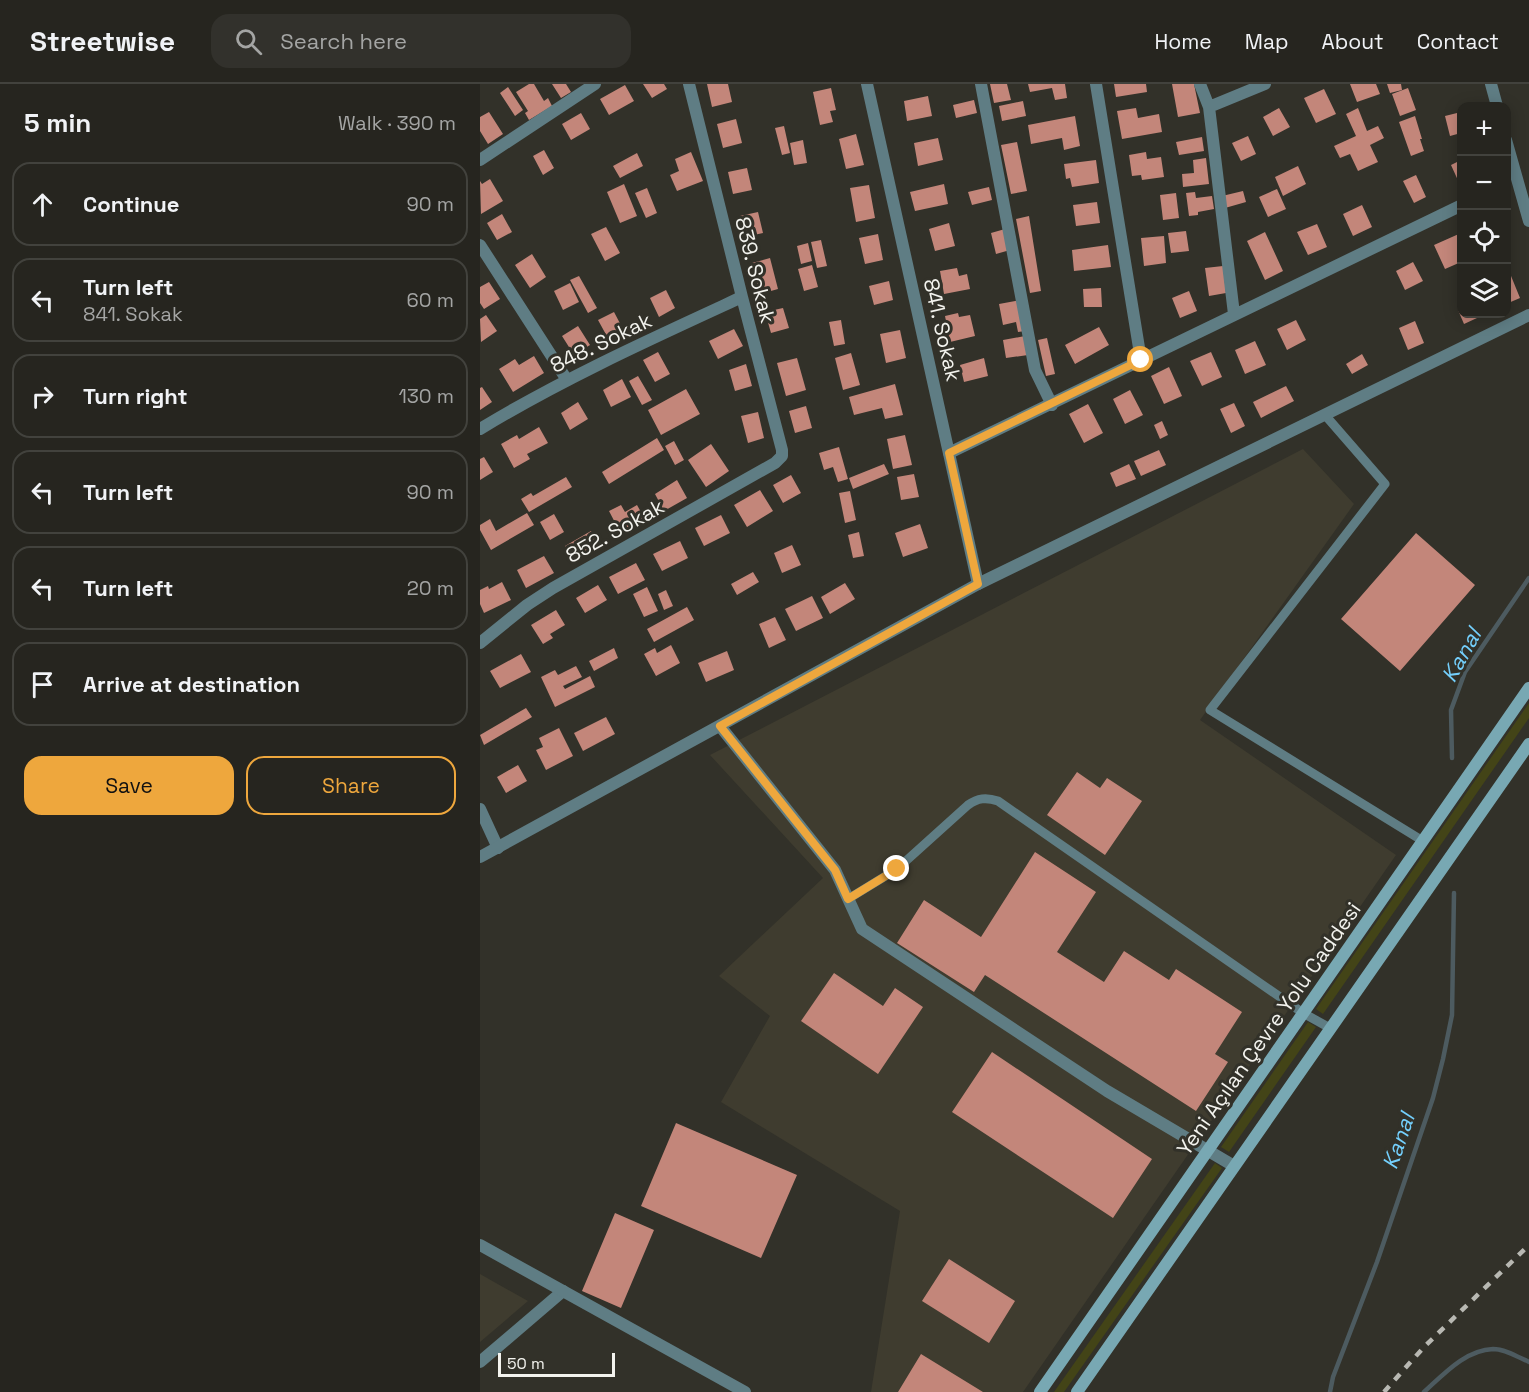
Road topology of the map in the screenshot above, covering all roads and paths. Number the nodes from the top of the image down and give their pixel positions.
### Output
1 (595, 84) edge
2 (689, 84) edge
3 (867, 84) edge
4 (981, 84) edge
5 (1096, 84) edge
6 (1200, 84) edge
7 (1265, 84) edge
8 (1491, 84) edge
9 (1496, 102) edge
10 (1209, 107) junction
11 (1508, 156) edge
12 (480, 160) edge
13 (1512, 180) edge
14 (1457, 207) edge
15 (1529, 220) edge
16 (480, 245) edge
17 (742, 297) junction
18 (1234, 315) junction
19 (1529, 315) edge
20 (1141, 360) junction
21 (567, 381) junction
22 (1052, 405) junction
23 (1325, 415) junction
24 (480, 429) edge
25 (949, 453) junction
26 (775, 463) joint
27 (978, 584) junction
28 (480, 642) edge
29 (1529, 688) edge
30 (720, 726) junction
31 (1529, 744) edge
32 (480, 809) edge
33 (1423, 841) junction
34 (498, 848) junction
35 (480, 857) edge
36 (848, 899) junction
37 (1303, 1013) junction
38 (1330, 1028) junction
39 (1208, 1150) junction
40 (1234, 1166) junction
41 (480, 1245) edge
42 (563, 1291) junction
43 (480, 1362) edge
44 (745, 1392) edge
45 (1040, 1392) edge
46 (1077, 1392) edge

1 - 12 street
2 - 17 street, 839. Sokak
3 - 25 street, 841. Sokak
4 - 22 street
5 - 20 street
6 - 10 street
7 - 10 street
8 - 9 street
10 - 18 street
11 - 13 street
13 - 15 street
14 - 18 street
16 - 21 street
17 - 21 street, 848. Sokak
17 - 26 street, 839. Sokak
18 - 20 street
19 - 23 street
20 - 22 street
21 - 24 street, 848. Sokak
22 - 25 street
23 - 27 street
23 - 33 lane
25 - 27 street, 841. Sokak
26 - 28 street, 852. Sokak
27 - 30 street
29 - 33 main road, Yeni Açılan Çevre Yolu Caddesi
30 - 34 street
30 - 36 street
31 - 38 main road
32 - 34 street
33 - 37 main road, Yeni Açılan Çevre Yolu Caddesi
34 - 35 street
36 - 37 lane
36 - 39 street
37 - 38 lane
37 - 39 main road, Yeni Açılan Çevre Yolu Caddesi
38 - 40 main road
39 - 40 street
39 - 45 main road, Yeni Açılan Çevre Yolu Caddesi
40 - 46 main road
41 - 42 street
42 - 43 street
42 - 44 street

